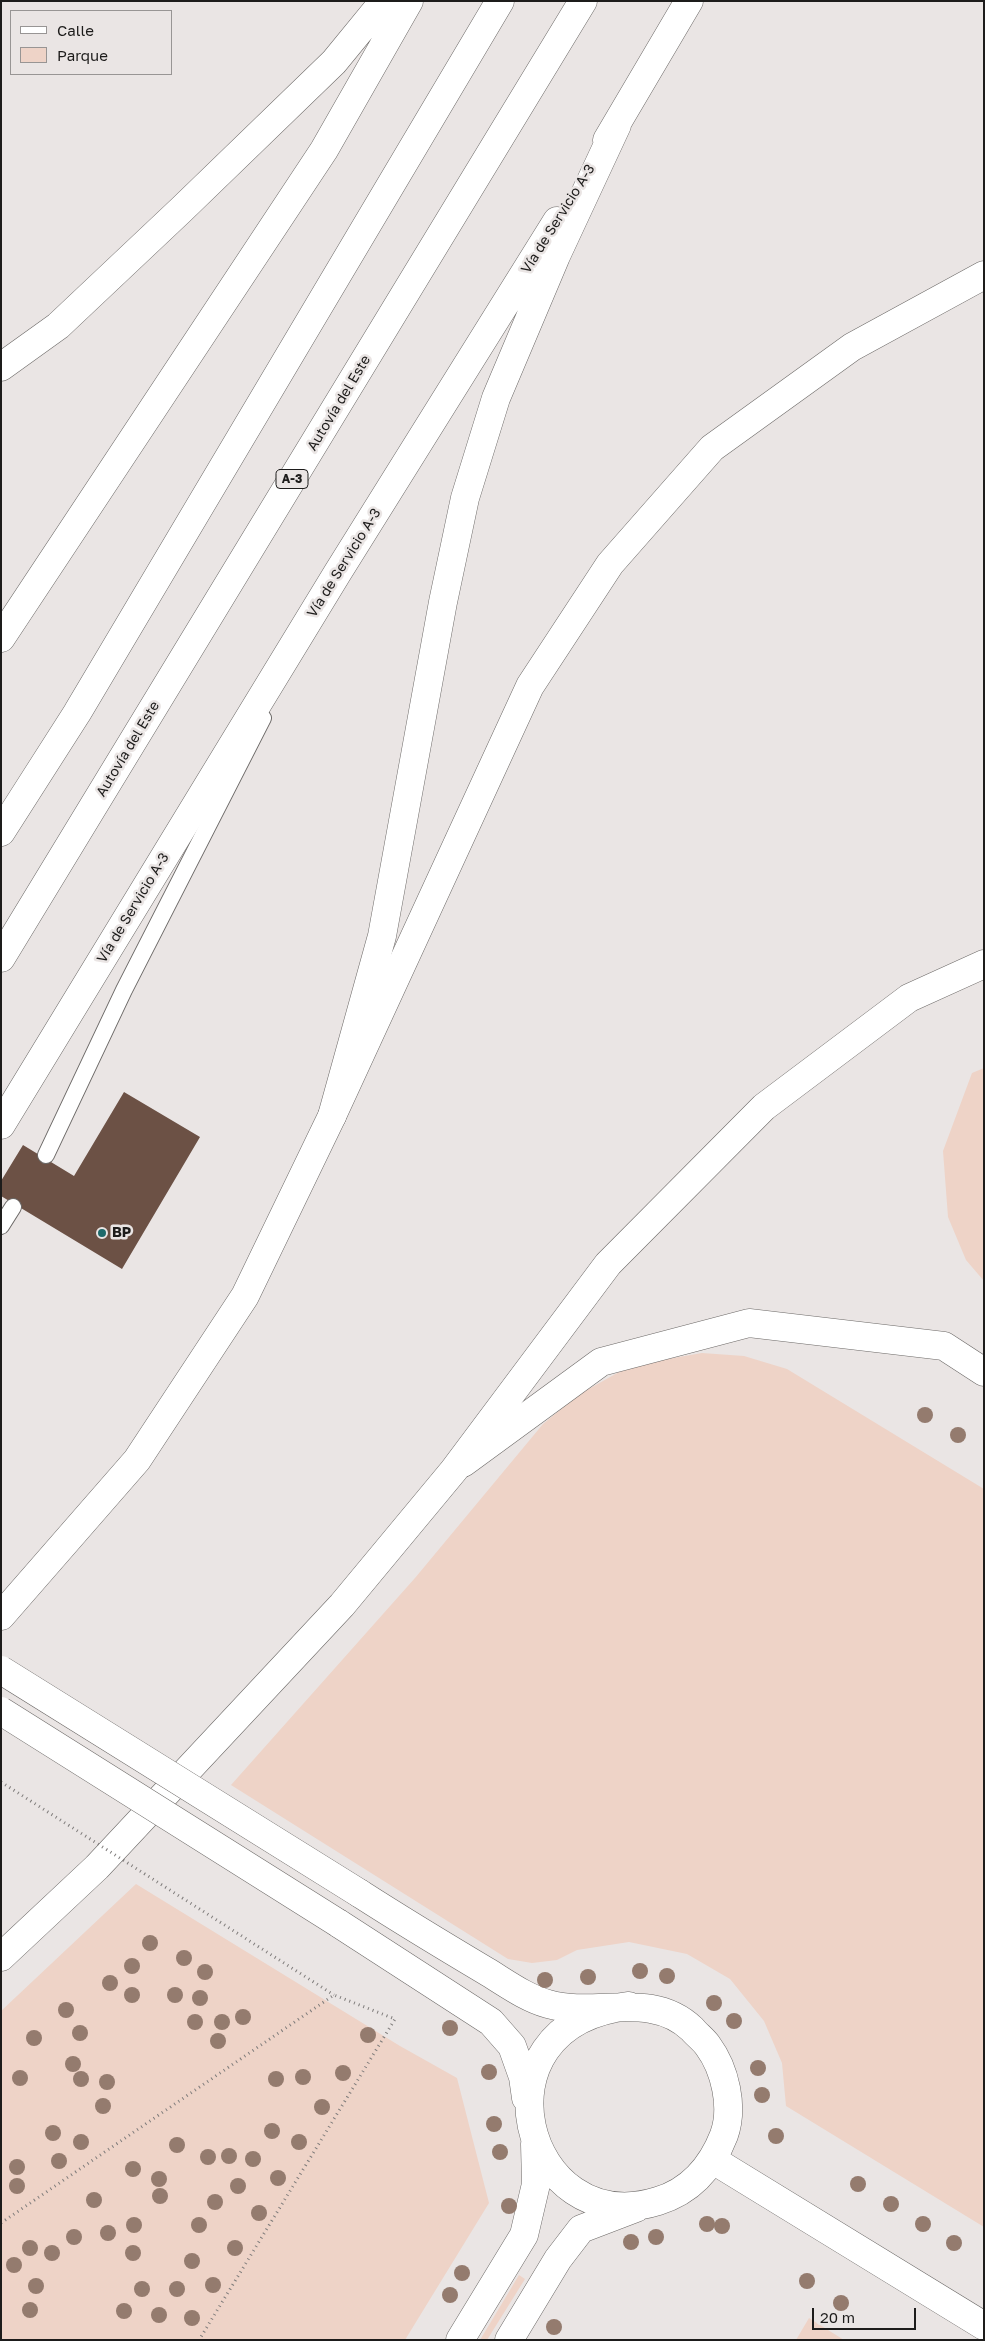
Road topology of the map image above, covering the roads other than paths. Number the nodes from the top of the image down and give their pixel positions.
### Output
1 (384, 1) edge
2 (409, 1) edge
3 (500, 1) edge
4 (582, 1) edge
5 (689, 1) edge
6 (617, 125) junction
7 (984, 275) edge
8 (1, 367) edge
9 (338, 572) junction
10 (1, 638) edge
11 (1, 832) edge
12 (1, 958) edge
13 (984, 964) edge
14 (332, 1116) junction
15 (1, 1124) edge
16 (46, 1155) dead end
17 (13, 1207) dead end
18 (1, 1226) edge
19 (984, 1372) edge
20 (454, 1470) junction
21 (1, 1616) edge
22 (1, 1670) edge
23 (1, 1711) edge
24 (1, 1957) edge
25 (629, 2006) junction
26 (528, 2109) junction
27 (535, 2142) junction
28 (713, 2160) junction
29 (644, 2205) junction
30 (984, 2326) edge
31 (460, 2340) edge
32 (509, 2340) edge

1 - 8 main road
2 - 10 main road
3 - 11 main road
4 - 12 main road, Autovía del Este / A-3
5 - 6 main road, Vía de Servicio A-3
6 - 9 main road, Vía de Servicio A-3
6 - 14 main road
7 - 14 main road
9 - 15 main road, Vía de Servicio A-3
9 - 16 lane
13 - 20 main road
14 - 21 main road
17 - 18 lane
19 - 20 main road
20 - 24 main road
22 - 25 main road, bridge
23 - 26 main road, bridge
25 - 26 main road
25 - 28 main road
26 - 27 main road
27 - 29 main road
27 - 31 main road
28 - 29 main road
28 - 30 main road
29 - 32 main road

